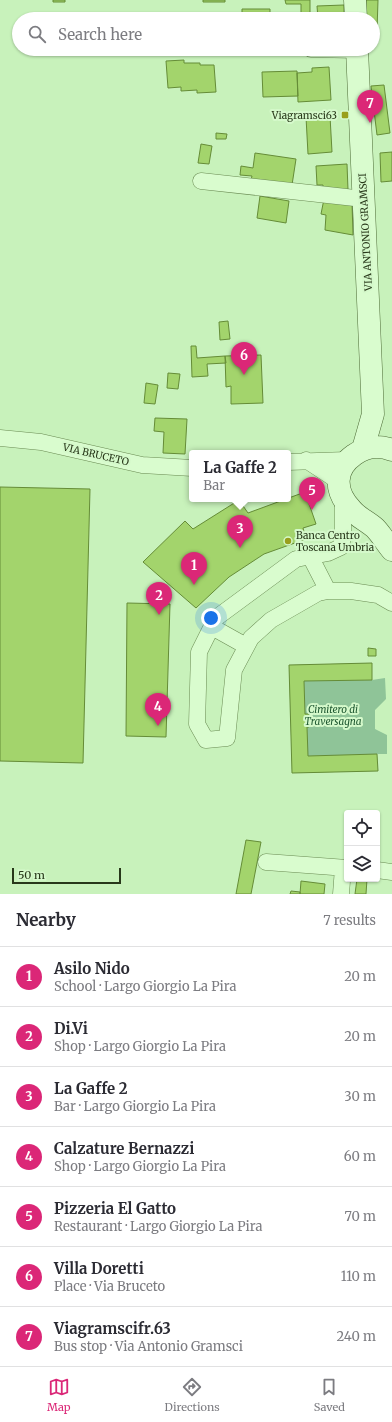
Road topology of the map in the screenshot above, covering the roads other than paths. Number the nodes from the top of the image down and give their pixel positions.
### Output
1 (355, 0) edge
2 (356, 12) edge
3 (357, 56) edge
4 (201, 181) dead end
5 (364, 198) junction
6 (373, 414) junction
7 (0, 438) edge
8 (390, 449) edge
9 (355, 455) junction
10 (306, 460) junction
11 (291, 462) edge
12 (189, 468) edge
13 (340, 490) junction
14 (392, 550) edge
15 (310, 556) junction
16 (328, 591) junction
17 (392, 603) edge
18 (212, 627) junction
19 (246, 646) junction
20 (266, 862) dead end
21 (344, 868) edge
22 (380, 870) edge
23 (392, 872) edge
24 (344, 874) edge
25 (341, 894) edge

1 - 2 street
3 - 5 street, VIA ANTONIO GRAMSCI
4 - 5 street
5 - 6 street, VIA ANTONIO GRAMSCI
6 - 8 street, VIA ANTONIO GRAMSCI
6 - 9 street, VIA ANTONIO GRAMSCI
7 - 12 street, VIA BRUCETO
8 - 9 street
9 - 10 street
9 - 13 street, VIA ANTONIO GRAMSCI
10 - 11 street
10 - 13 street
13 - 14 street
13 - 15 street
15 - 16 street
15 - 18 street
16 - 17 street
16 - 19 street
18 - 19 street
18 - 19 street
20 - 21 street
22 - 23 street
24 - 25 street

